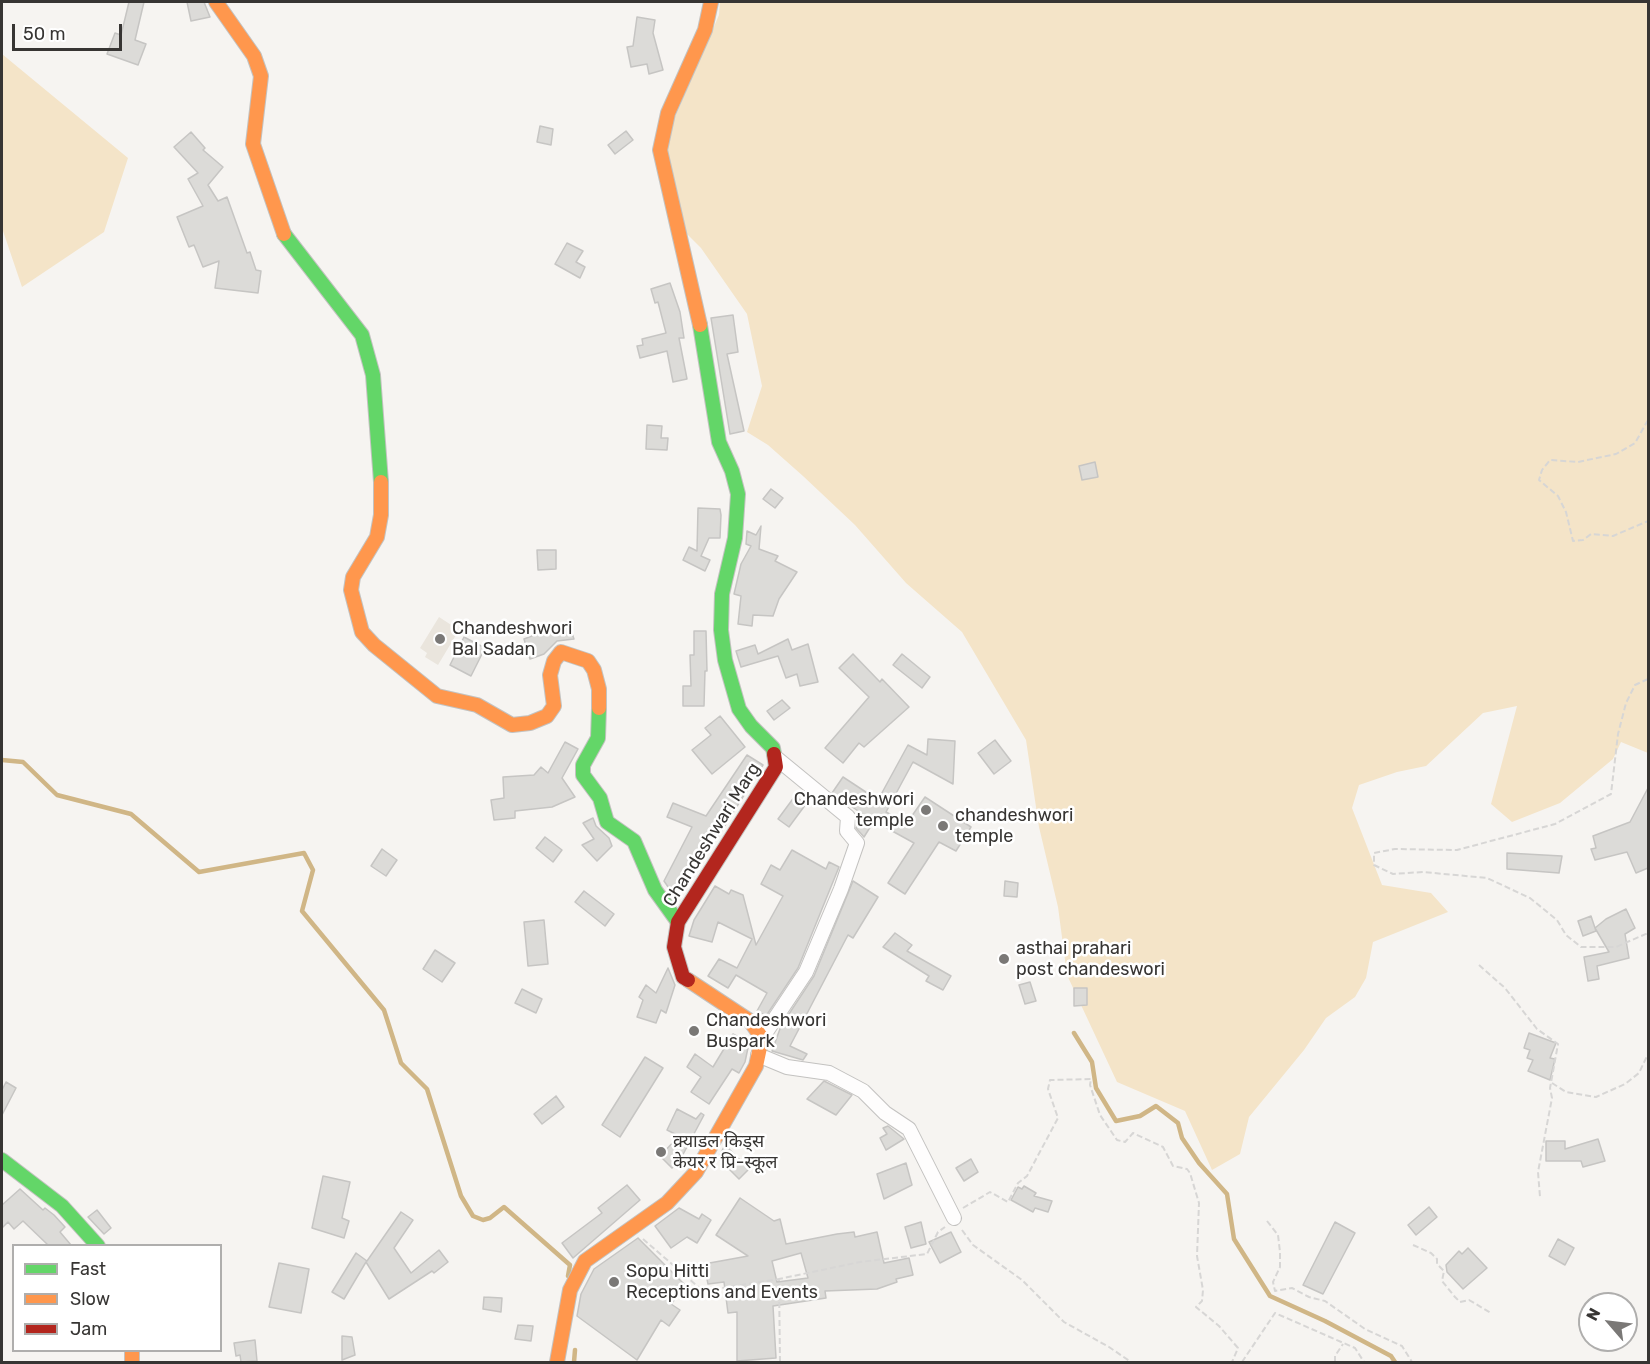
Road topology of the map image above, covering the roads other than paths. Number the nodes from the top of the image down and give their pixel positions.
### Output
1 (216, 2) edge
2 (711, 2) edge
3 (775, 757) junction
4 (678, 922) junction
5 (762, 1038) junction
6 (758, 1055) junction
7 (2, 1160) edge
8 (954, 1218) road end
9 (97, 1244) edge
10 (557, 1362) edge

1 - 4 main road
2 - 3 main road, Chandeshwari Marg
3 - 4 main road, Chandeshwari Marg
3 - 5 street
4 - 5 main road, Chandeshwari Marg
5 - 6 main road
6 - 8 street
6 - 10 main road
7 - 9 main road

